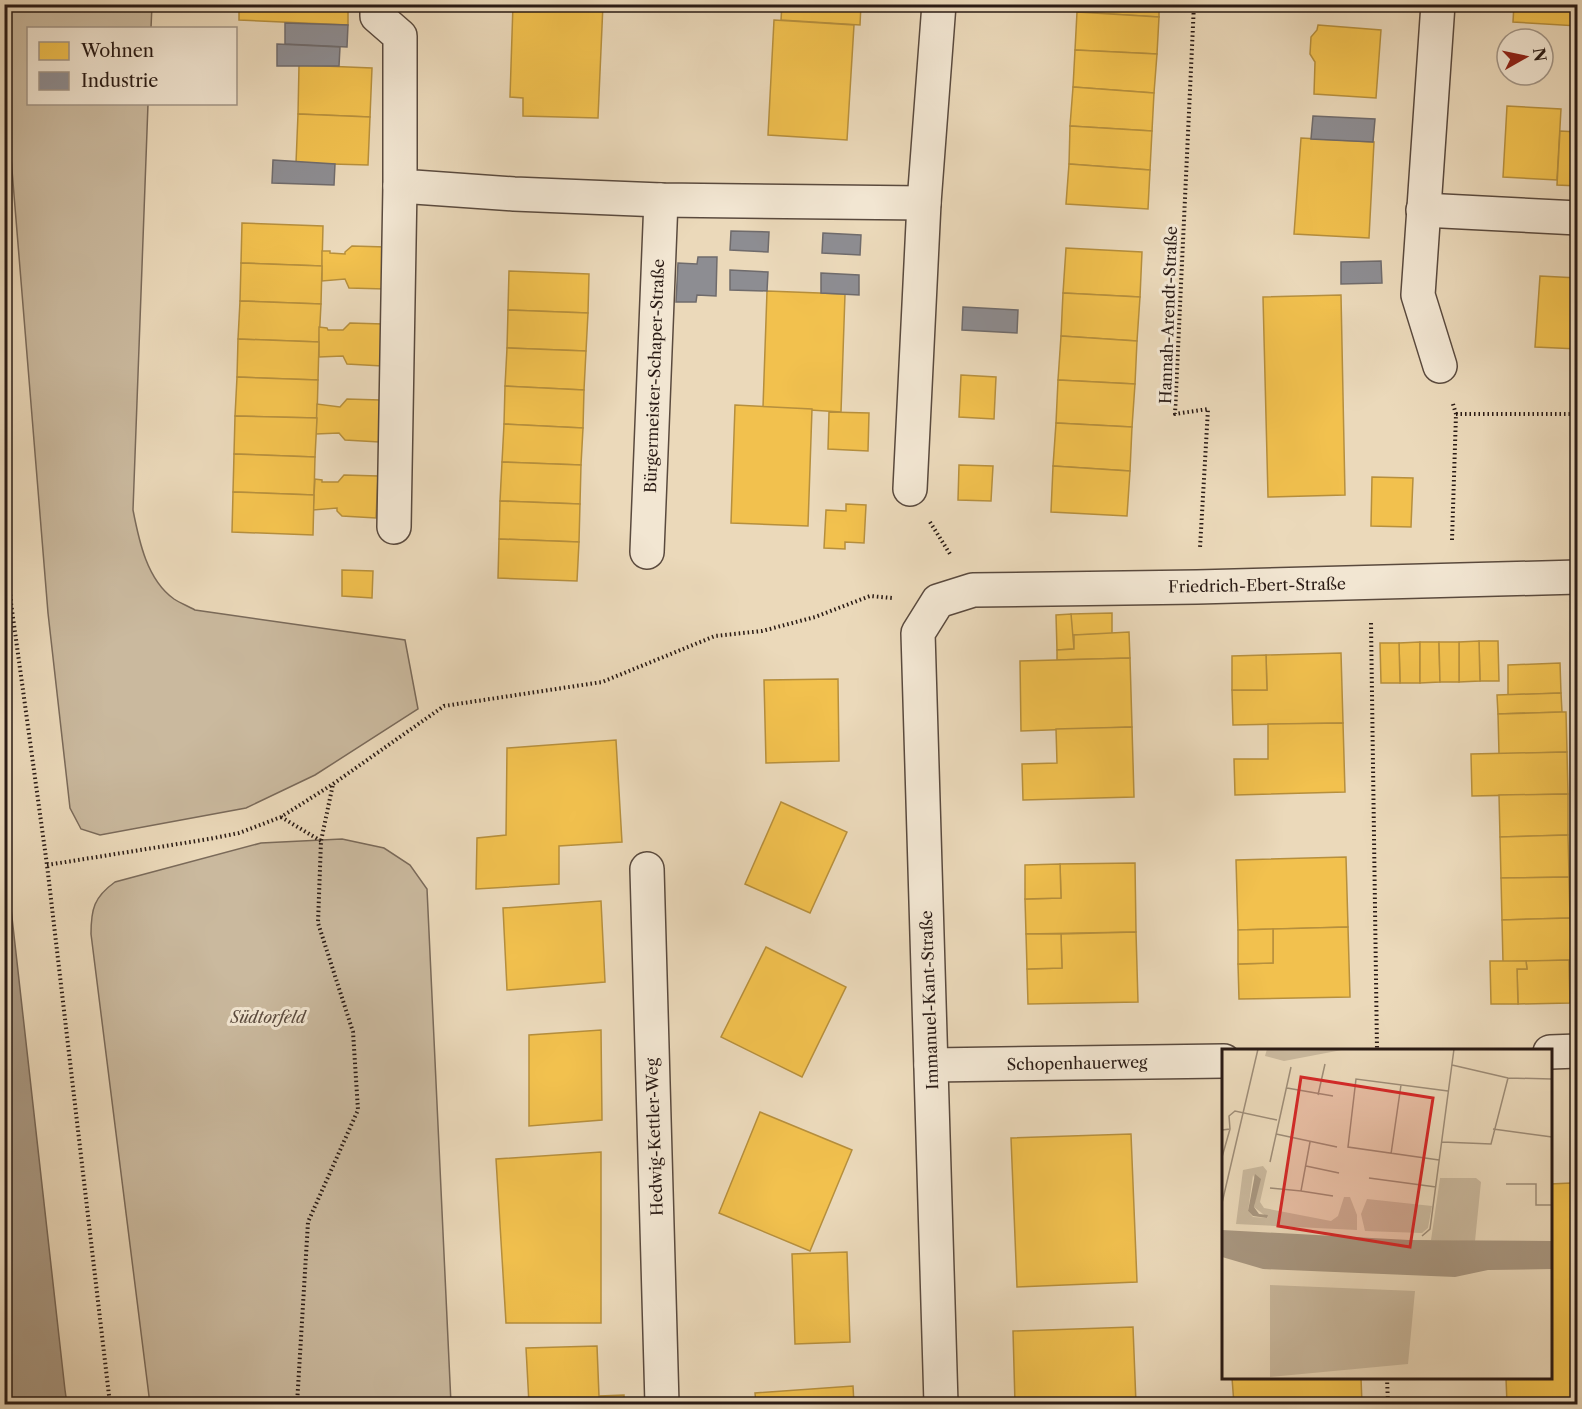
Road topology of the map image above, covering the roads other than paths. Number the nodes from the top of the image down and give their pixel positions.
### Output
1 (377, 4) edge
2 (939, 4) edge
3 (1438, 4) edge
4 (400, 186) junction
5 (661, 200) junction
6 (924, 202) junction
7 (1423, 210) junction
8 (1578, 218) edge
9 (1440, 366) road end
10 (910, 489) road end
11 (394, 526) dead end
12 (647, 552) dead end
13 (1578, 577) edge
14 (938, 601) joint
15 (647, 869) dead end
16 (1578, 1051) edge
17 (1552, 1052) edge
18 (1222, 1061) edge
19 (931, 1065) junction
20 (662, 1404) edge
21 (941, 1404) edge

1 - 4 street
2 - 6 street
3 - 7 street
4 - 5 street
4 - 11 street
5 - 6 street
5 - 12 street, Bürgermeister-Schaper-Straße
6 - 10 street
7 - 8 street
7 - 9 street
13 - 14 street, Friedrich-Ebert-Straße
14 - 19 street, Immanuel-Kant-Straße
15 - 20 street, Hedwig-Kettler-Weg
16 - 17 street
18 - 19 street, Schopenhauerweg
19 - 21 street, Immanuel-Kant-Straße

